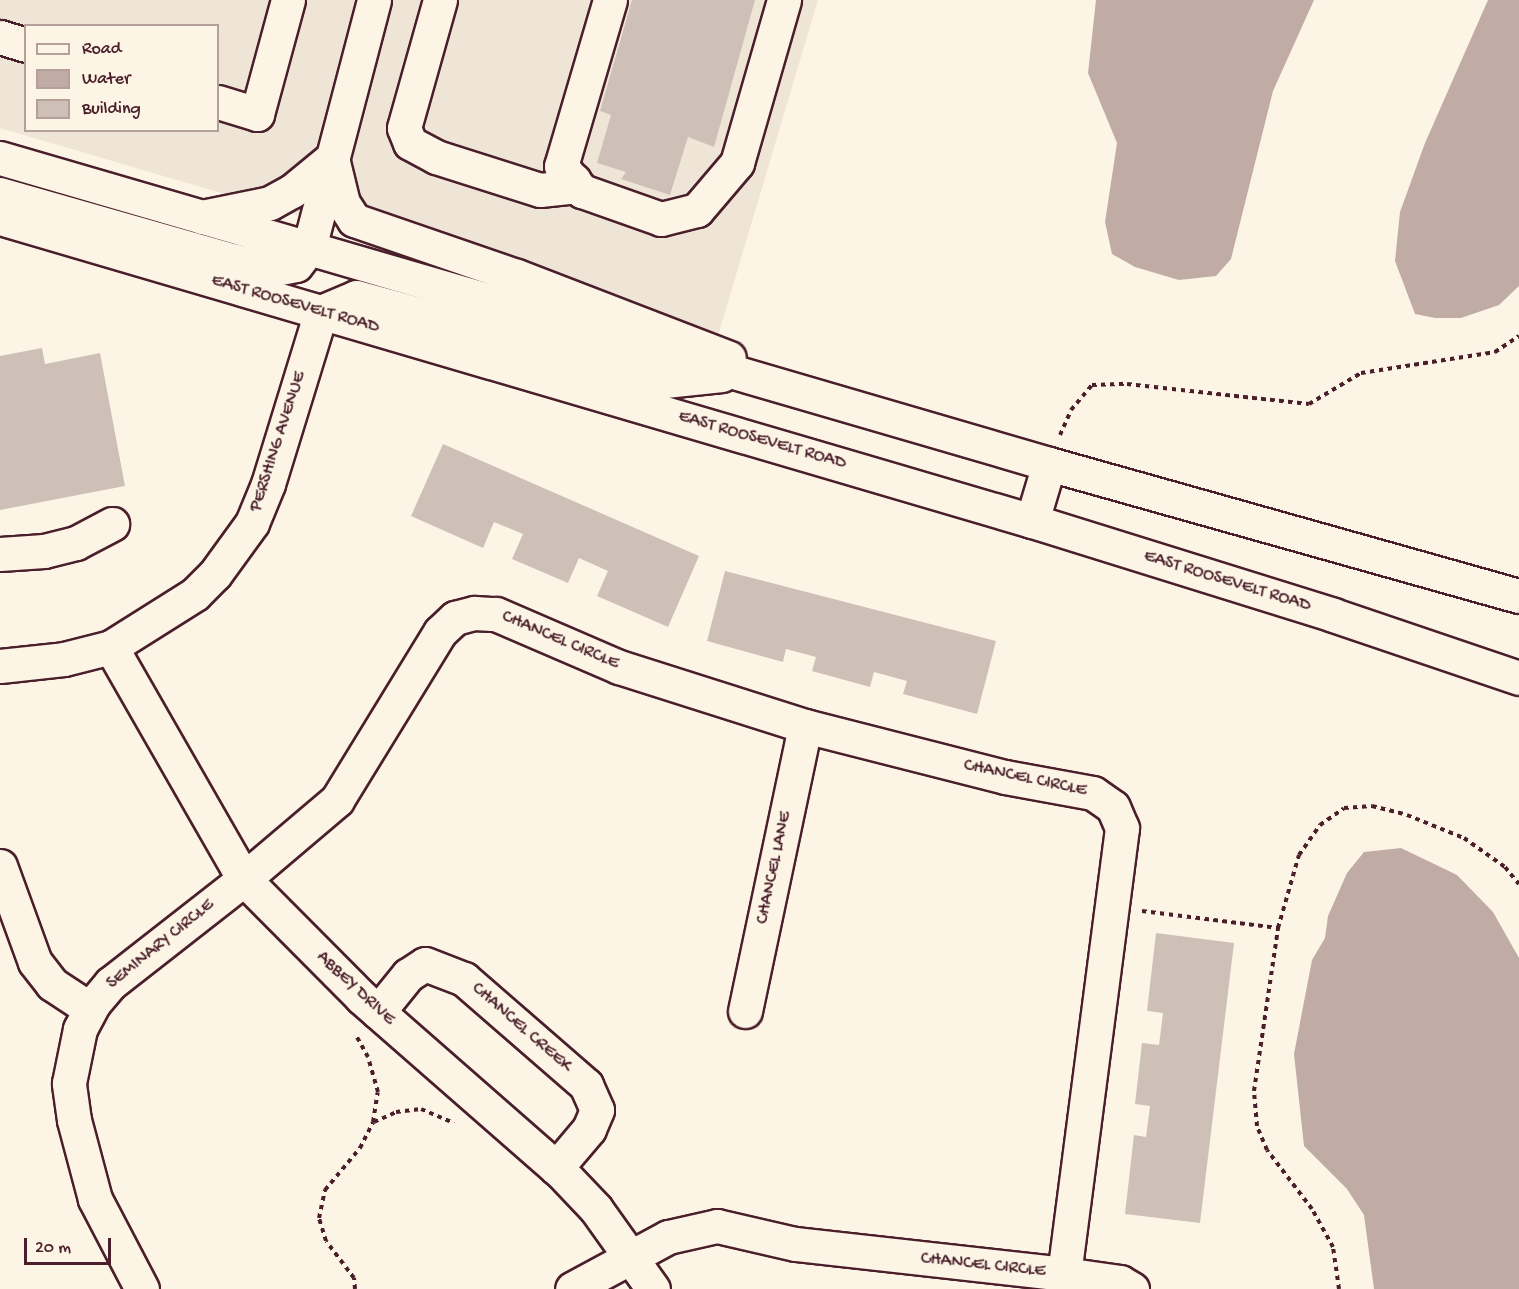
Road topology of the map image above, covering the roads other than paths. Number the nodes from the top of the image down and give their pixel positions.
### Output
1 (288, 0) edge
2 (374, 0) edge
3 (440, 0) edge
4 (610, 0) edge
5 (784, 0) edge
6 (0, 37) edge
7 (24, 44) edge
8 (219, 102) edge
9 (0, 158) edge
10 (332, 158) junction
11 (574, 180) junction
12 (0, 194) edge
13 (202, 217) junction
14 (0, 218) edge
15 (309, 248) junction
16 (321, 312) junction
17 (738, 373) junction
18 (869, 411) junction
19 (1049, 464) junction
20 (1032, 521) junction
21 (112, 524) dead end
22 (0, 554) edge
23 (1519, 596) edge
24 (111, 647) junction
25 (0, 666) edge
26 (1519, 678) edge
27 (805, 726) junction
28 (0, 866) edge
29 (244, 879) junction
30 (90, 1009) junction
31 (745, 1011) dead end
32 (378, 1012) junction
33 (556, 1168) junction
34 (632, 1258) junction
35 (1064, 1274) junction
36 (142, 1289) edge
37 (572, 1289) edge
38 (653, 1289) edge
39 (1132, 1289) edge

1 - 8 street
2 - 10 street
3 - 11 street
4 - 11 street
5 - 11 street
6 - 7 street
9 - 13 street
10 - 13 street
10 - 15 street
10 - 18 street
12 - 15 street
13 - 15 street
14 - 16 street, EAST ROOSEVELT ROAD
15 - 17 street
16 - 17 street
16 - 20 street, EAST ROOSEVELT ROAD
16 - 24 street, PERSHING AVENUE
17 - 18 street
18 - 19 street
19 - 20 street
19 - 23 street
20 - 26 street, EAST ROOSEVELT ROAD
21 - 22 street
24 - 25 street, PERSHING AVENUE
24 - 29 street, ABBEY DRIVE
27 - 29 street, CHANCEL CIRCLE
27 - 31 street, CHANCEL LANE
27 - 35 street, CHANCEL CIRCLE
28 - 30 street
29 - 30 street, SEMINARY CIRCLE
29 - 32 street, ABBEY DRIVE
30 - 36 street, SEMINARY CIRCLE
32 - 33 street, ABBEY DRIVE
32 - 33 street, CHANCEL CREEK
33 - 34 street, ABBEY DRIVE
34 - 35 street, CHANCEL CIRCLE
34 - 37 street
34 - 38 street, ABBEY DRIVE
35 - 39 street

